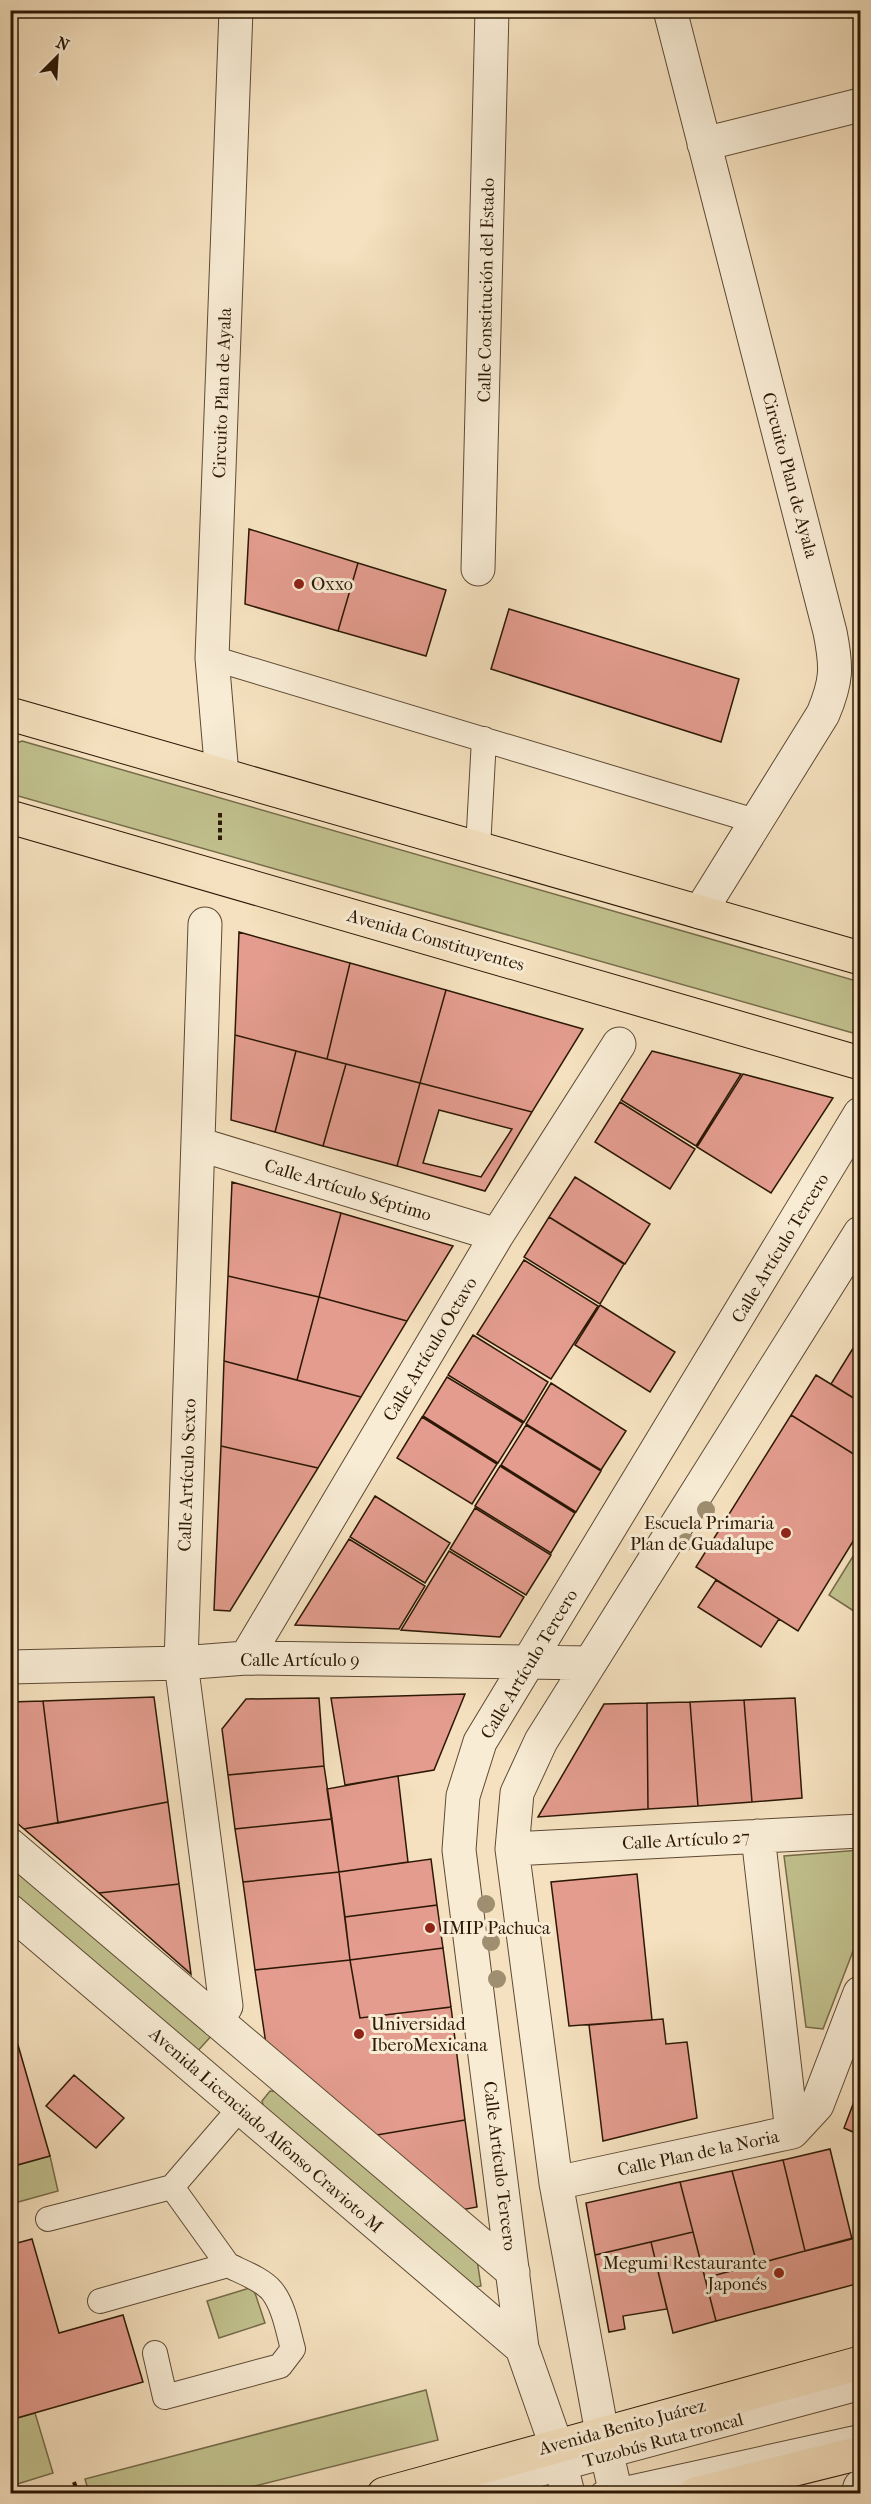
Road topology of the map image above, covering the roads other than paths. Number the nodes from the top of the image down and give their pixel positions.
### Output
1 (236, 10) edge
2 (492, 10) edge
3 (669, 10) edge
4 (861, 105) edge
5 (704, 144) junction
6 (478, 569) dead end
7 (212, 658) junction
8 (10, 714) edge
9 (484, 740) junction
10 (222, 775) junction
11 (10, 817) edge
12 (755, 821) junction
13 (478, 848) junction
14 (700, 912) junction
15 (204, 924) dead end
16 (861, 958) edge
17 (619, 1044) dead end
18 (861, 1063) edge
19 (861, 1114) edge
20 (198, 1144) junction
21 (861, 1233) edge
22 (497, 1235) junction
23 (246, 1658) junction
24 (182, 1663) junction
25 (530, 1663) junction
26 (590, 1663) junction
27 (10, 1667) edge
28 (861, 1831) edge
29 (758, 1836) junction
30 (10, 1845) edge
31 (512, 1849) junction
32 (10, 1911) edge
33 (861, 1993) edge
34 (217, 2021) junction
35 (248, 2046) junction
36 (216, 2086) junction
37 (240, 2108) junction
38 (792, 2132) junction
39 (556, 2183) junction
40 (172, 2187) junction
41 (48, 2219) dead end
42 (228, 2265) junction
43 (513, 2272) junction
44 (100, 2301) dead end
45 (522, 2348) junction
46 (154, 2353) dead end
47 (861, 2362) edge
48 (861, 2388) edge
49 (861, 2437) edge
50 (605, 2444) junction
51 (861, 2453) edge
52 (562, 2468) edge
53 (861, 2487) edge
54 (611, 2492) edge
55 (384, 2493) edge
56 (465, 2493) edge
57 (702, 2493) edge
58 (858, 2493) edge

1 - 7 street, Circuito Plan de Ayala
2 - 6 street, Calle Constitución del Estado
3 - 5 street, Circuito Plan de Ayala
4 - 5 street
5 - 12 street, Circuito Plan de Ayala
7 - 9 lane
7 - 10 street, Circuito Plan de Ayala
8 - 10 main road
9 - 12 lane
9 - 13 lane
10 - 13 main road
11 - 18 main road, Avenida Constituyentes
12 - 14 street, Circuito Plan de Ayala
13 - 14 main road
14 - 16 main road
15 - 20 street, Calle Artículo Sexto
17 - 22 street, Calle Artículo Octavo
19 - 25 street, Calle Artículo Tercero
20 - 22 street, Calle Artículo Séptimo
20 - 24 street, Calle Artículo Sexto
21 - 26 street
22 - 23 street, Calle Artículo Octavo
23 - 24 street, Calle Artículo 9
23 - 25 street, Calle Artículo 9
24 - 27 street, Calle Artículo 9
24 - 34 street, Calle Artículo Sexto
25 - 26 street, Calle Artículo 9
25 - 43 street, Calle Artículo Tercero
26 - 31 street
28 - 29 street, Calle Artículo 27
29 - 31 street, Calle Artículo 27
29 - 38 street
30 - 34 street
31 - 39 street
32 - 36 street, Avenida Licenciado Alfonso Cravioto M
33 - 38 street, Calle Plan de la Noria
34 - 35 street
35 - 36 street
35 - 43 street
36 - 37 street, Avenida Licenciado Alfonso Cravioto M
37 - 40 lane
37 - 45 street, Avenida Licenciado Alfonso Cravioto M
38 - 39 street, Calle Plan de la Noria
39 - 50 street
40 - 41 lane
40 - 42 lane
42 - 44 lane
42 - 46 lane
43 - 45 street, Calle Artículo Tercero
45 - 52 street, Calle Artículo Tercero
47 - 50 main road, Avenida Benito Juárez
48 - 50 lane, Tuzobús Ruta troncal
49 - 54 lane, Tuzobús Ruta troncal
50 - 52 main road, Avenida Benito Juárez
50 - 54 street
51 - 57 main road
52 - 55 main road, Avenida Benito Juárez
52 - 56 lane, Tuzobús Ruta troncal
53 - 58 street

